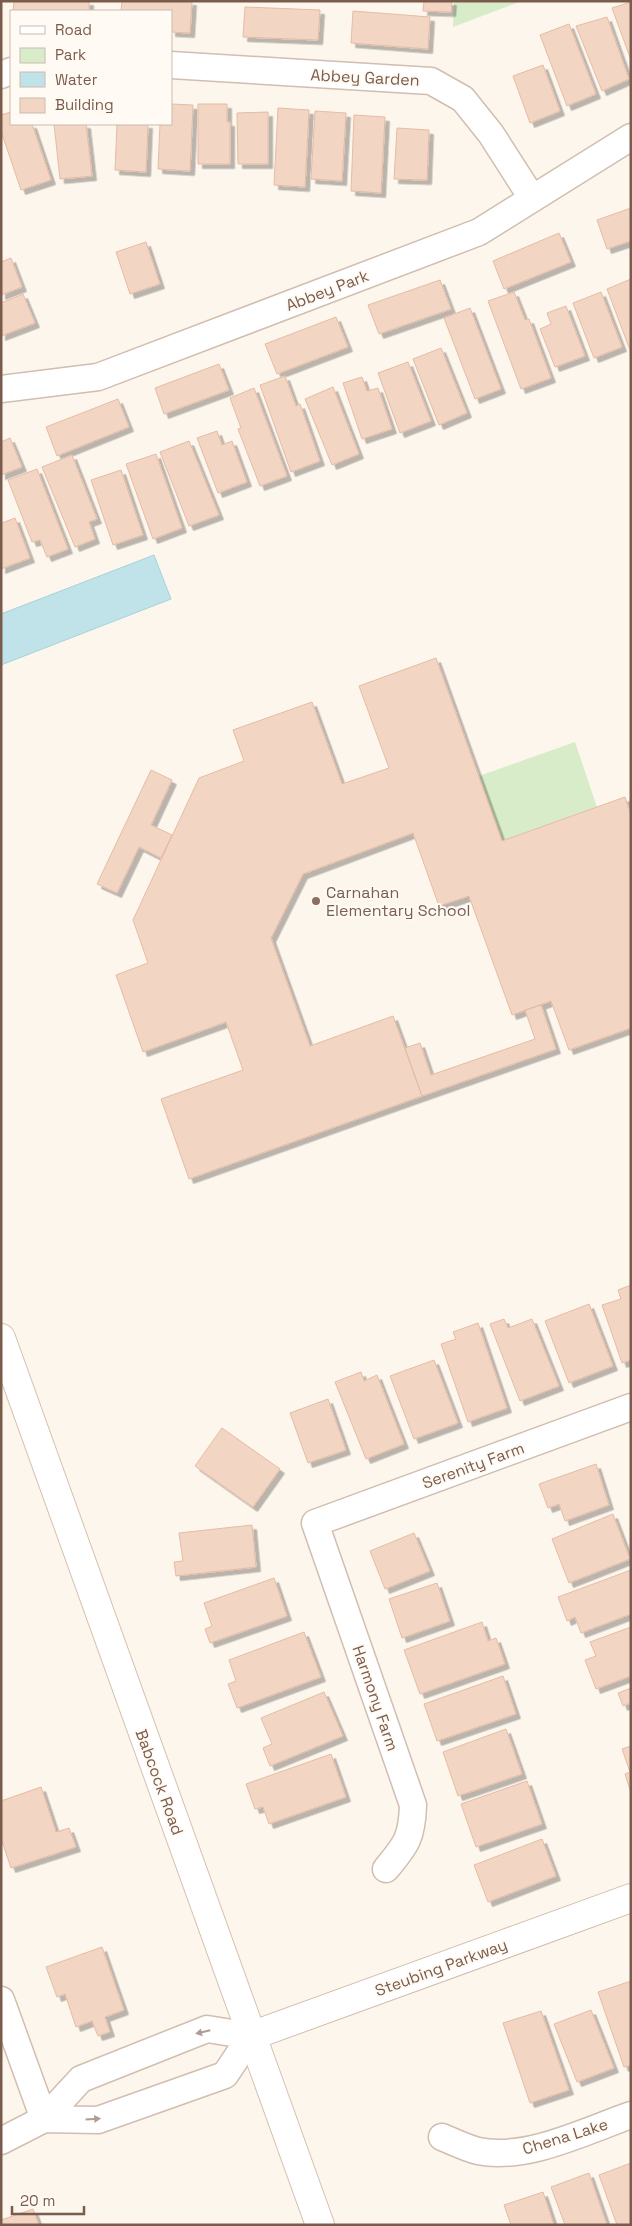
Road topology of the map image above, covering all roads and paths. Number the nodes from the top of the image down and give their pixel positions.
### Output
1 (172, 65) edge
2 (631, 137) edge
3 (532, 198) junction
4 (1, 389) edge
5 (1, 1338) edge
6 (629, 1413) edge
7 (315, 1523) joint
8 (386, 1868) dead end
9 (631, 1898) edge
10 (1, 2000) edge
11 (251, 2036) junction
12 (631, 2115) edge
13 (44, 2119) junction
14 (442, 2137) dead end
15 (1, 2141) edge
16 (320, 2225) edge

1 - 3 street, Abbey Garden
2 - 3 street, Abbey Park
3 - 4 street, Abbey Park
5 - 11 main road, Babcock Road
6 - 7 street, Serenity Farm
7 - 8 street, Harmony Farm
9 - 11 main road, Steubing Parkway
10 - 13 street
11 -> 13 street
13 -> 11 street
11 - 16 main road, Babcock Road
12 - 14 street, Chena Lake
13 - 15 street

